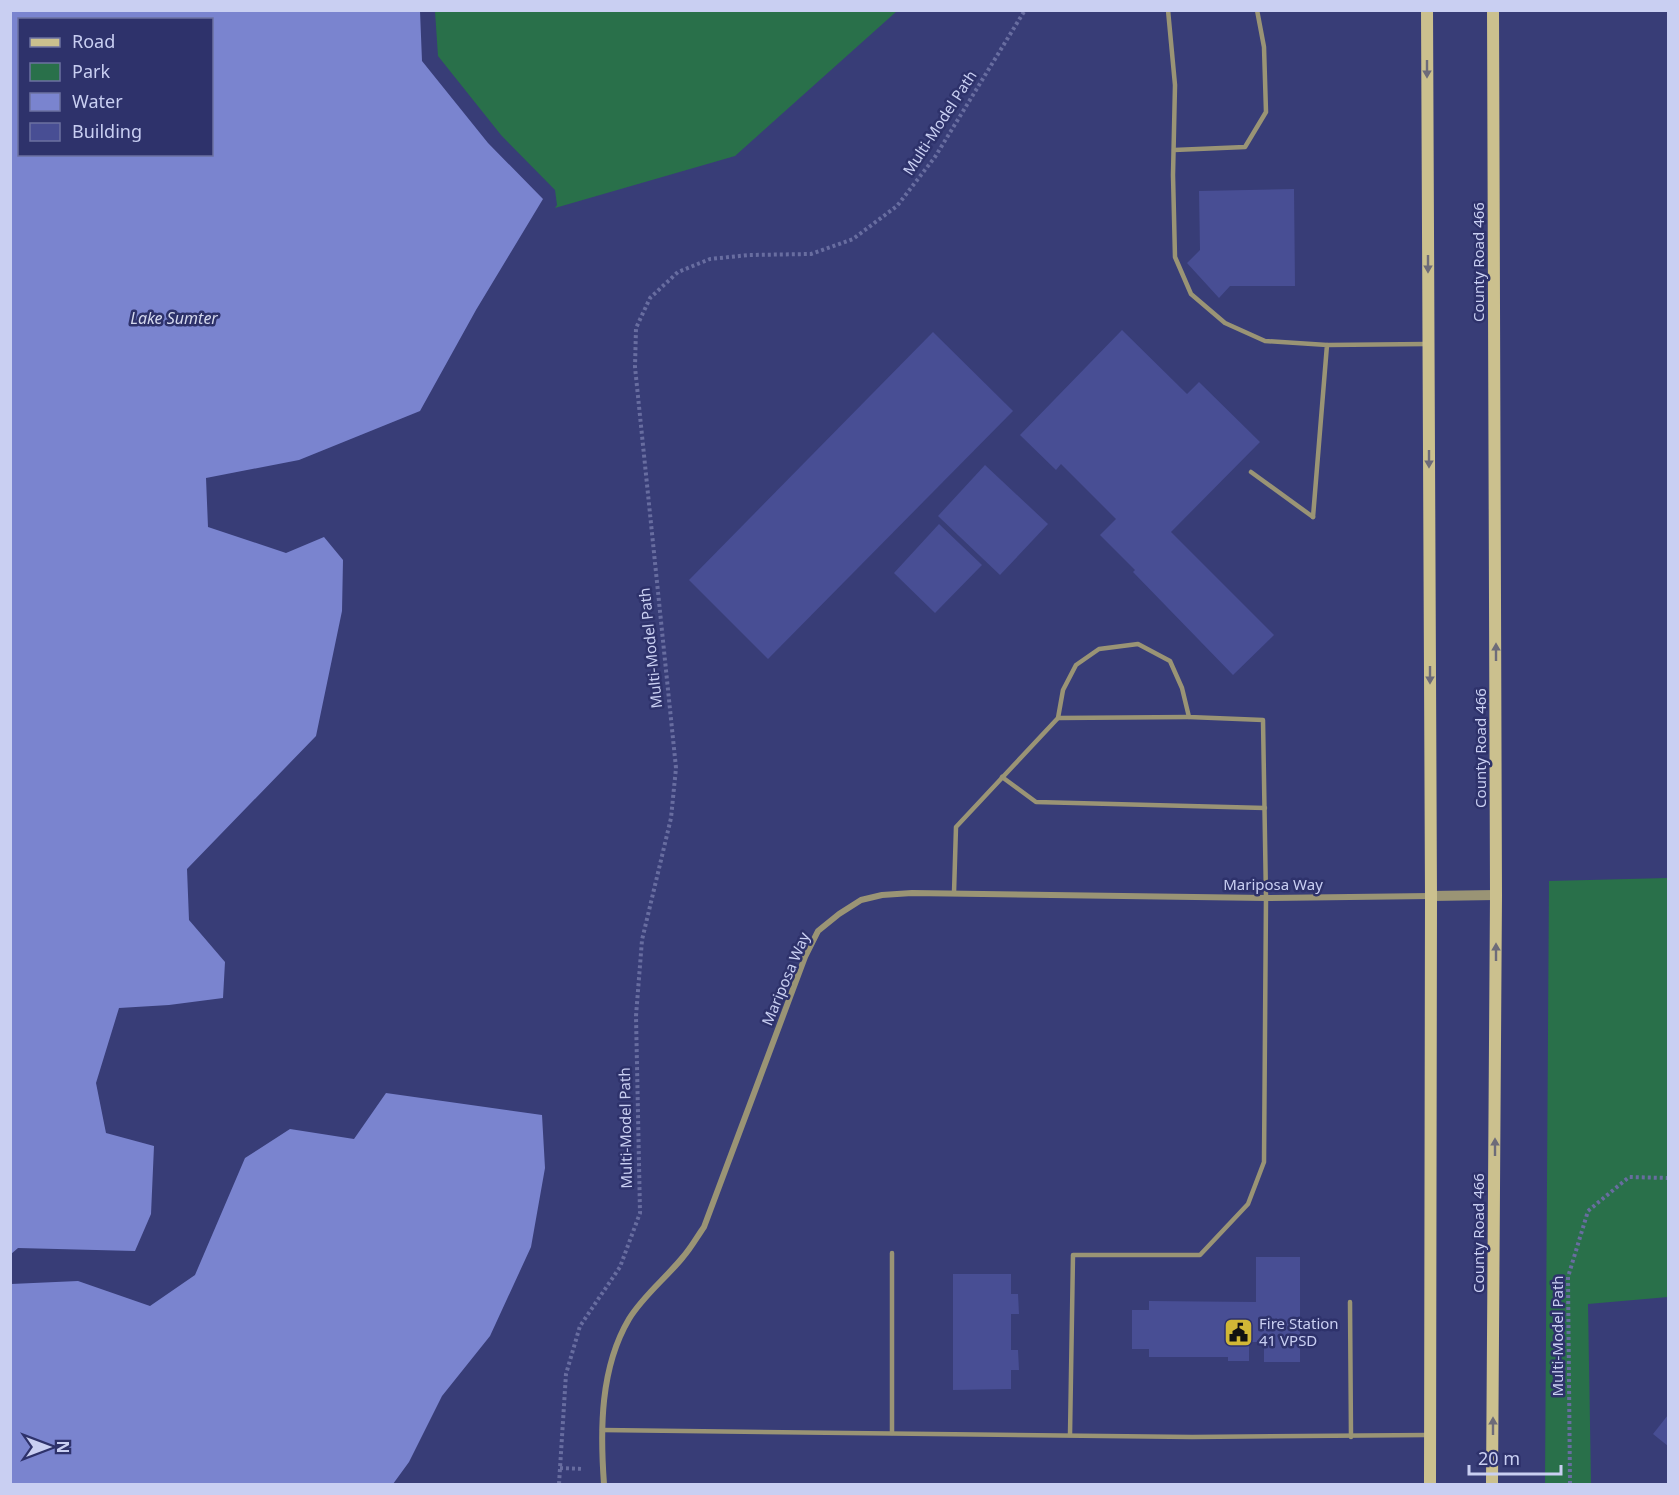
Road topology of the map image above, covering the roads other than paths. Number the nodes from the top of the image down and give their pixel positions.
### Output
1 (1168, 10) edge
2 (1257, 10) edge
3 (1427, 10) edge
4 (1493, 10) edge
5 (1174, 150) junction
6 (1428, 344) junction
7 (1327, 345) junction
8 (1251, 472) dead end
9 (1189, 717) junction
10 (1058, 718) junction
11 (1002, 777) junction
12 (1265, 808) junction
13 (954, 893) junction
14 (1496, 895) junction
15 (1431, 896) junction
16 (1266, 898) junction
17 (892, 1253) dead end
18 (1350, 1302) dead end
19 (602, 1430) junction
20 (892, 1433) junction
21 (1070, 1435) junction
22 (1431, 1435) junction
23 (1351, 1437) junction
24 (602, 1485) edge
25 (1430, 1485) edge
26 (1492, 1485) edge

1 - 5 lane
2 - 5 lane
3 -> 6 main road
14 -> 4 main road, County Road 466
5 - 7 lane
6 - 7 lane
6 -> 15 main road
7 - 8 lane
9 - 10 lane
9 - 10 lane
9 - 12 lane
10 - 11 lane
11 - 12 lane
11 - 13 lane
12 - 16 lane
13 - 16 street, Mariposa Way
13 - 19 street, Mariposa Way
14 - 15 street
26 -> 14 main road, County Road 466
15 - 16 street, Mariposa Way
15 - 22 main road
16 - 21 lane
17 - 20 lane
18 - 23 lane
19 - 20 lane
19 - 24 street, Mariposa Way
20 - 21 lane
21 - 23 lane
22 - 23 lane
22 - 25 main road

